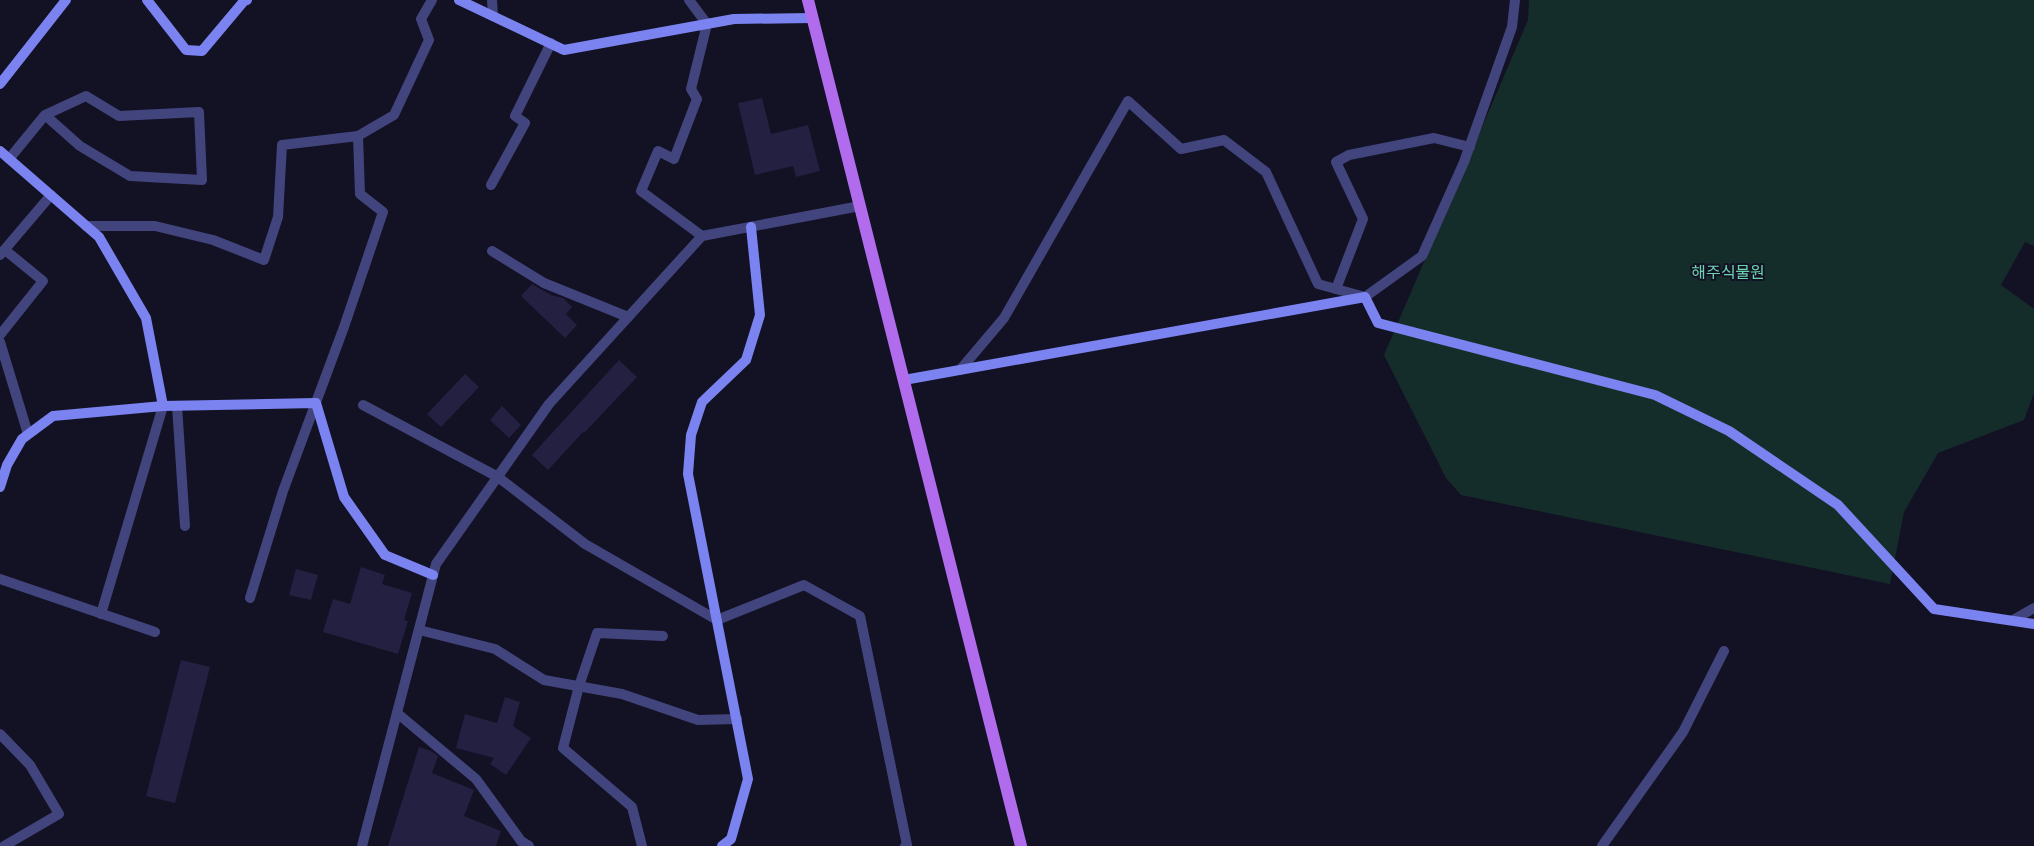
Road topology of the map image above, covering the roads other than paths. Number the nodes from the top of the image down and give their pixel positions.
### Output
1 (66, 0) edge
2 (146, 0) edge
3 (247, 0) edge
4 (432, 0) edge
5 (459, 0) edge
6 (492, 0) edge
7 (689, 0) edge
8 (808, 0) edge
9 (1515, 0) edge
10 (493, 16) junction
11 (812, 18) junction
12 (707, 24) junction
13 (551, 43) junction
14 (0, 84) edge
15 (45, 115) junction
16 (358, 136) junction
17 (1470, 147) junction
18 (0, 151) edge
19 (9, 159) junction
20 (491, 185) dead end
21 (51, 195) junction
22 (860, 206) junction
23 (86, 226) junction
24 (751, 227) junction
25 (702, 236) junction
26 (492, 251) dead end
27 (2, 252) edge
28 (1336, 289) junction
29 (1365, 297) junction
30 (628, 317) junction
31 (0, 335) edge
32 (0, 342) edge
33 (960, 370) junction
34 (904, 380) junction
35 (316, 403) junction
36 (363, 405) dead end
37 (163, 406) junction
38 (177, 406) junction
39 (28, 434) junction
40 (498, 477) junction
41 (0, 487) edge
42 (185, 526) dead end
43 (434, 575) junction
44 (0, 579) edge
45 (250, 598) dead end
46 (2034, 608) edge
47 (101, 614) junction
48 (717, 620) junction
49 (2013, 620) junction
50 (2034, 624) edge
51 (419, 630) junction
52 (155, 632) dead end
53 (663, 636) dead end
54 (1724, 651) dead end
55 (579, 686) junction
56 (397, 714) junction
57 (737, 719) junction
58 (0, 734) edge
59 (4, 846) edge
60 (362, 846) edge
61 (529, 846) edge
62 (642, 846) edge
63 (722, 846) edge
64 (905, 846) edge
65 (1020, 846) edge
66 (1602, 846) edge

1 - 14 street
2 - 3 street
4 - 16 street
5 - 10 street
6 - 10 street
7 - 12 street
8 - 11 main road
9 - 17 street
10 - 13 street
11 - 12 street
11 - 22 main road
12 - 13 street
12 - 25 street
13 - 20 street
15 - 15 street
15 - 19 street
16 - 23 street
16 - 35 street
17 - 28 street
17 - 29 street
18 - 19 street
19 - 21 street
21 - 23 street
21 - 27 street
22 - 24 street
22 - 34 main road
23 - 37 street
24 - 25 street
24 - 48 street
25 - 30 street
26 - 30 street
27 - 31 street
28 - 29 street
28 - 33 street
29 - 33 street
29 - 49 street
30 - 40 street
32 - 39 street
33 - 34 street
34 - 65 main road
35 - 38 street
35 - 43 street
35 - 45 street
36 - 40 street
37 - 38 street
37 - 39 street
37 - 47 street
38 - 42 street
39 - 41 street
40 - 43 street
40 - 48 street
43 - 51 street
44 - 47 street
46 - 49 street
47 - 52 street
48 - 57 street
48 - 64 street
49 - 50 street
51 - 55 street
51 - 56 street
53 - 55 street
54 - 66 street
55 - 57 street
55 - 62 street
56 - 60 street
56 - 61 street
57 - 63 street
58 - 59 street

